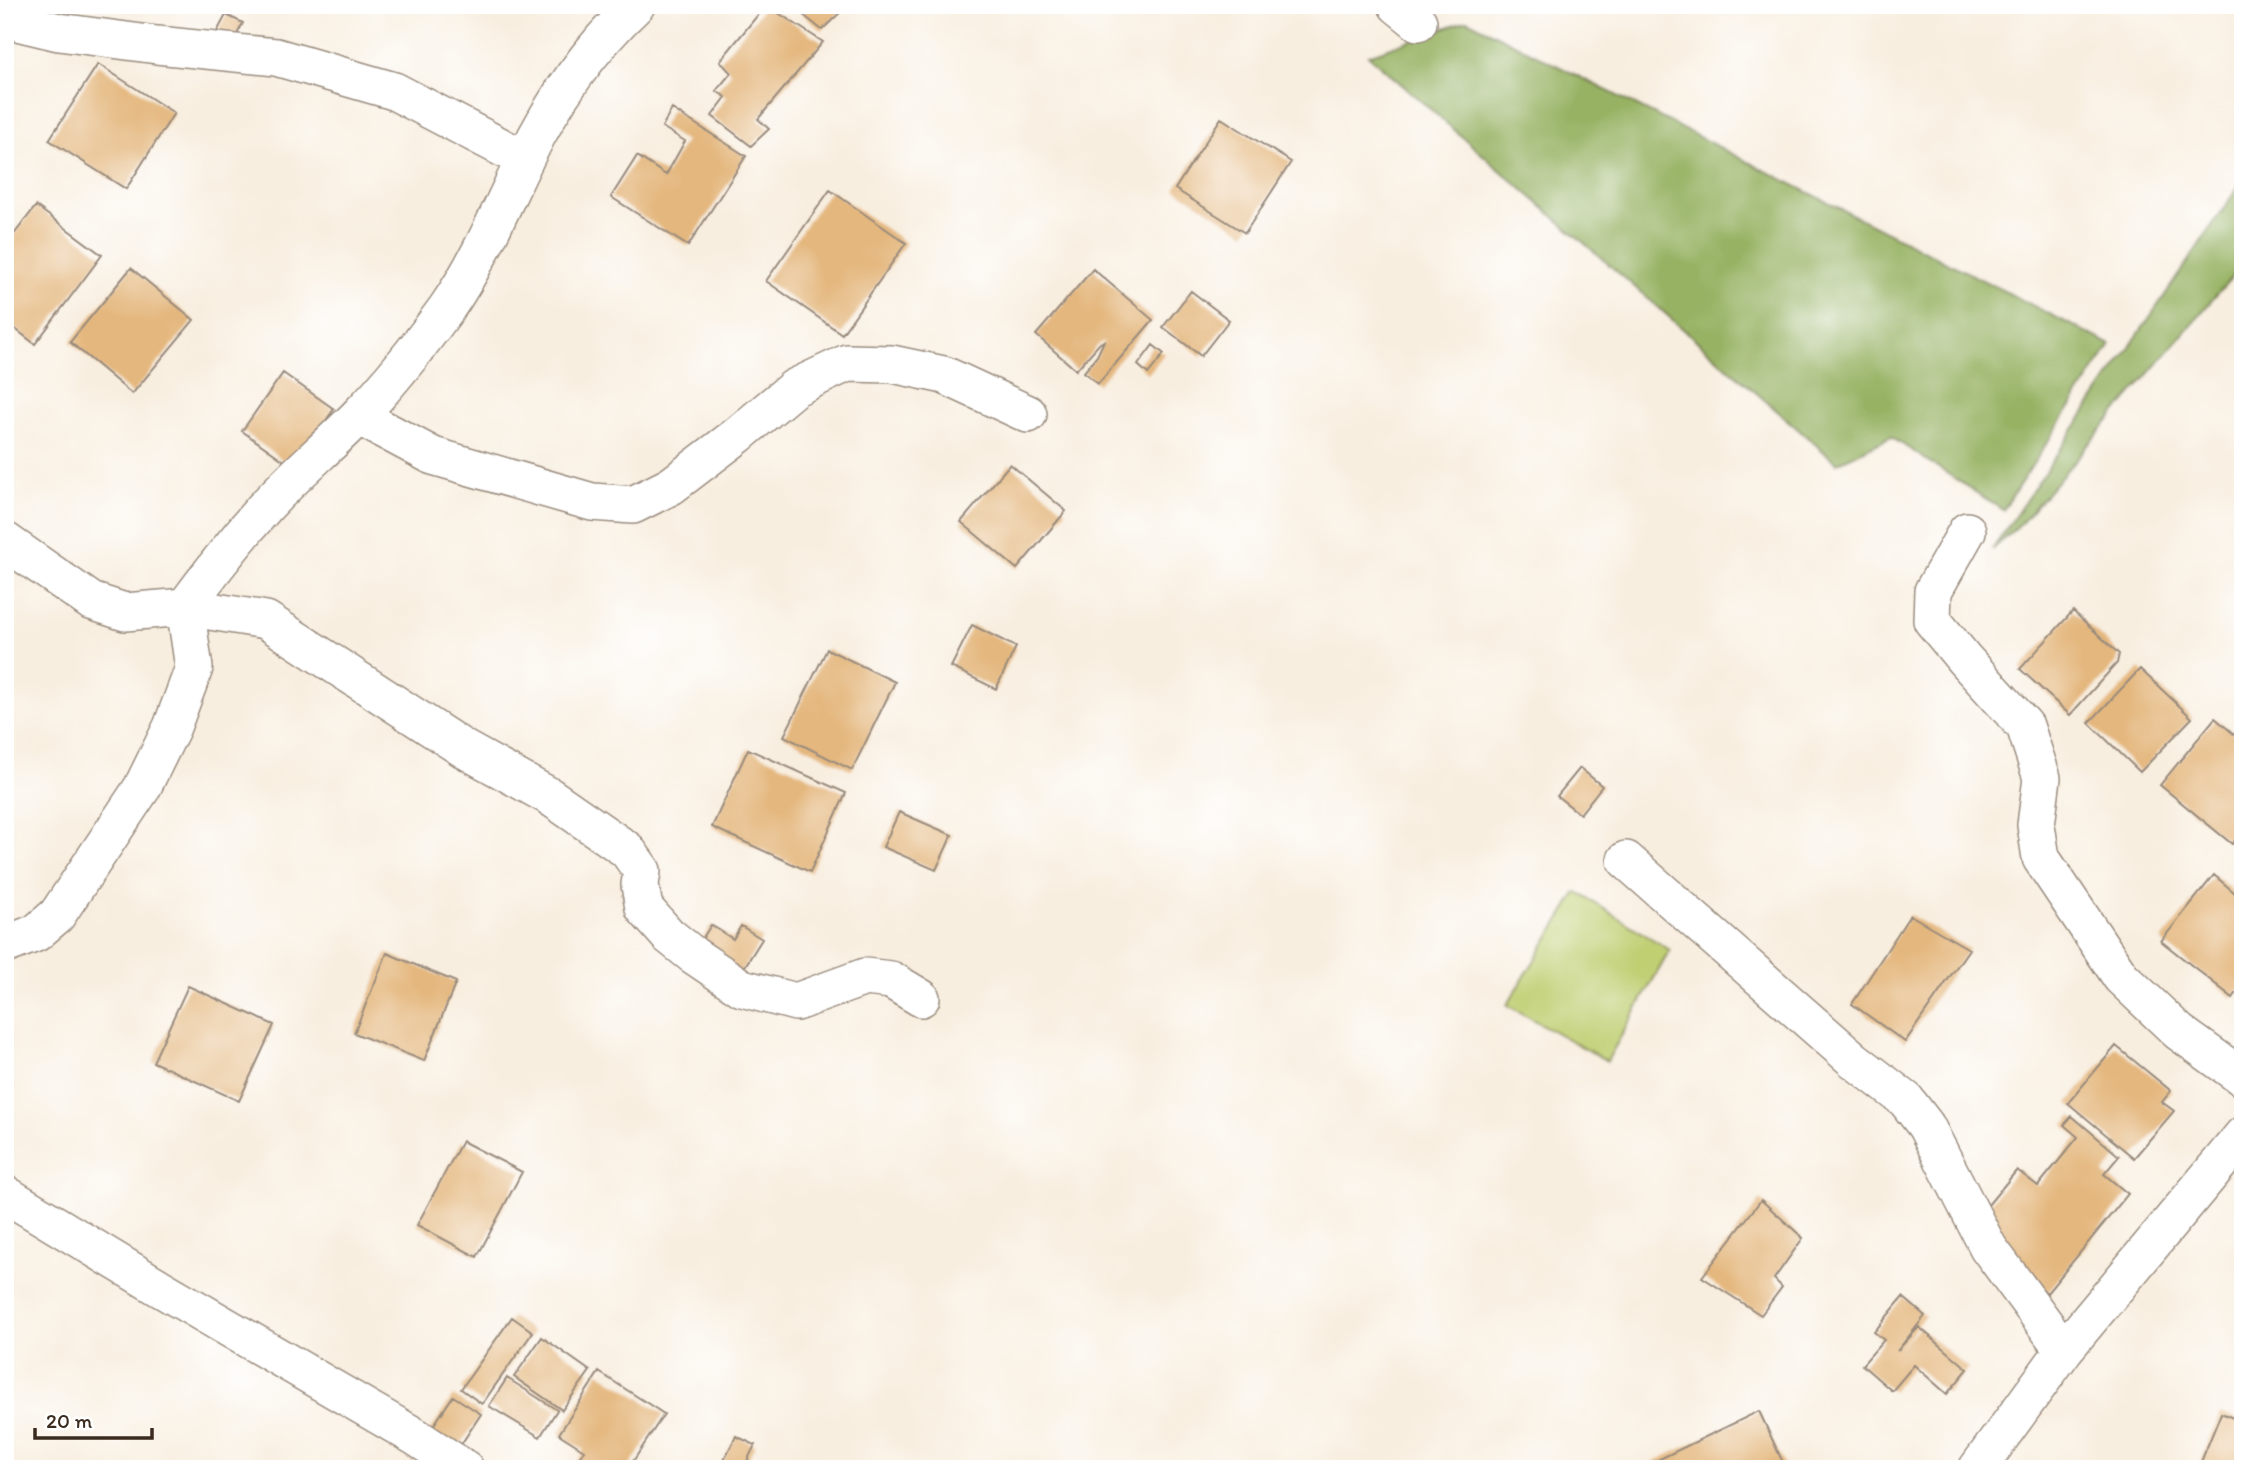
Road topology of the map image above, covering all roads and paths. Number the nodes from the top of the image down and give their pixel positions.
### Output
1 (636, 5) edge
2 (5, 19) edge
3 (524, 159) junction
4 (1028, 414) dead end
5 (358, 416) junction
6 (1967, 531) dead end
7 (5, 541) edge
8 (185, 607) junction
9 (1626, 860) dead end
10 (5, 945) edge
11 (921, 998) dead end
12 (2243, 1078) edge
13 (2243, 1135) edge
14 (5, 1194) edge
15 (2064, 1350) junction
16 (466, 1469) edge
17 (1977, 1469) edge

1 - 3 street
2 - 3 street
3 - 5 street
4 - 5 street
5 - 8 street
6 - 12 street
7 - 8 street
8 - 10 street
8 - 11 street
9 - 15 street
13 - 15 street
14 - 16 street
15 - 17 street

